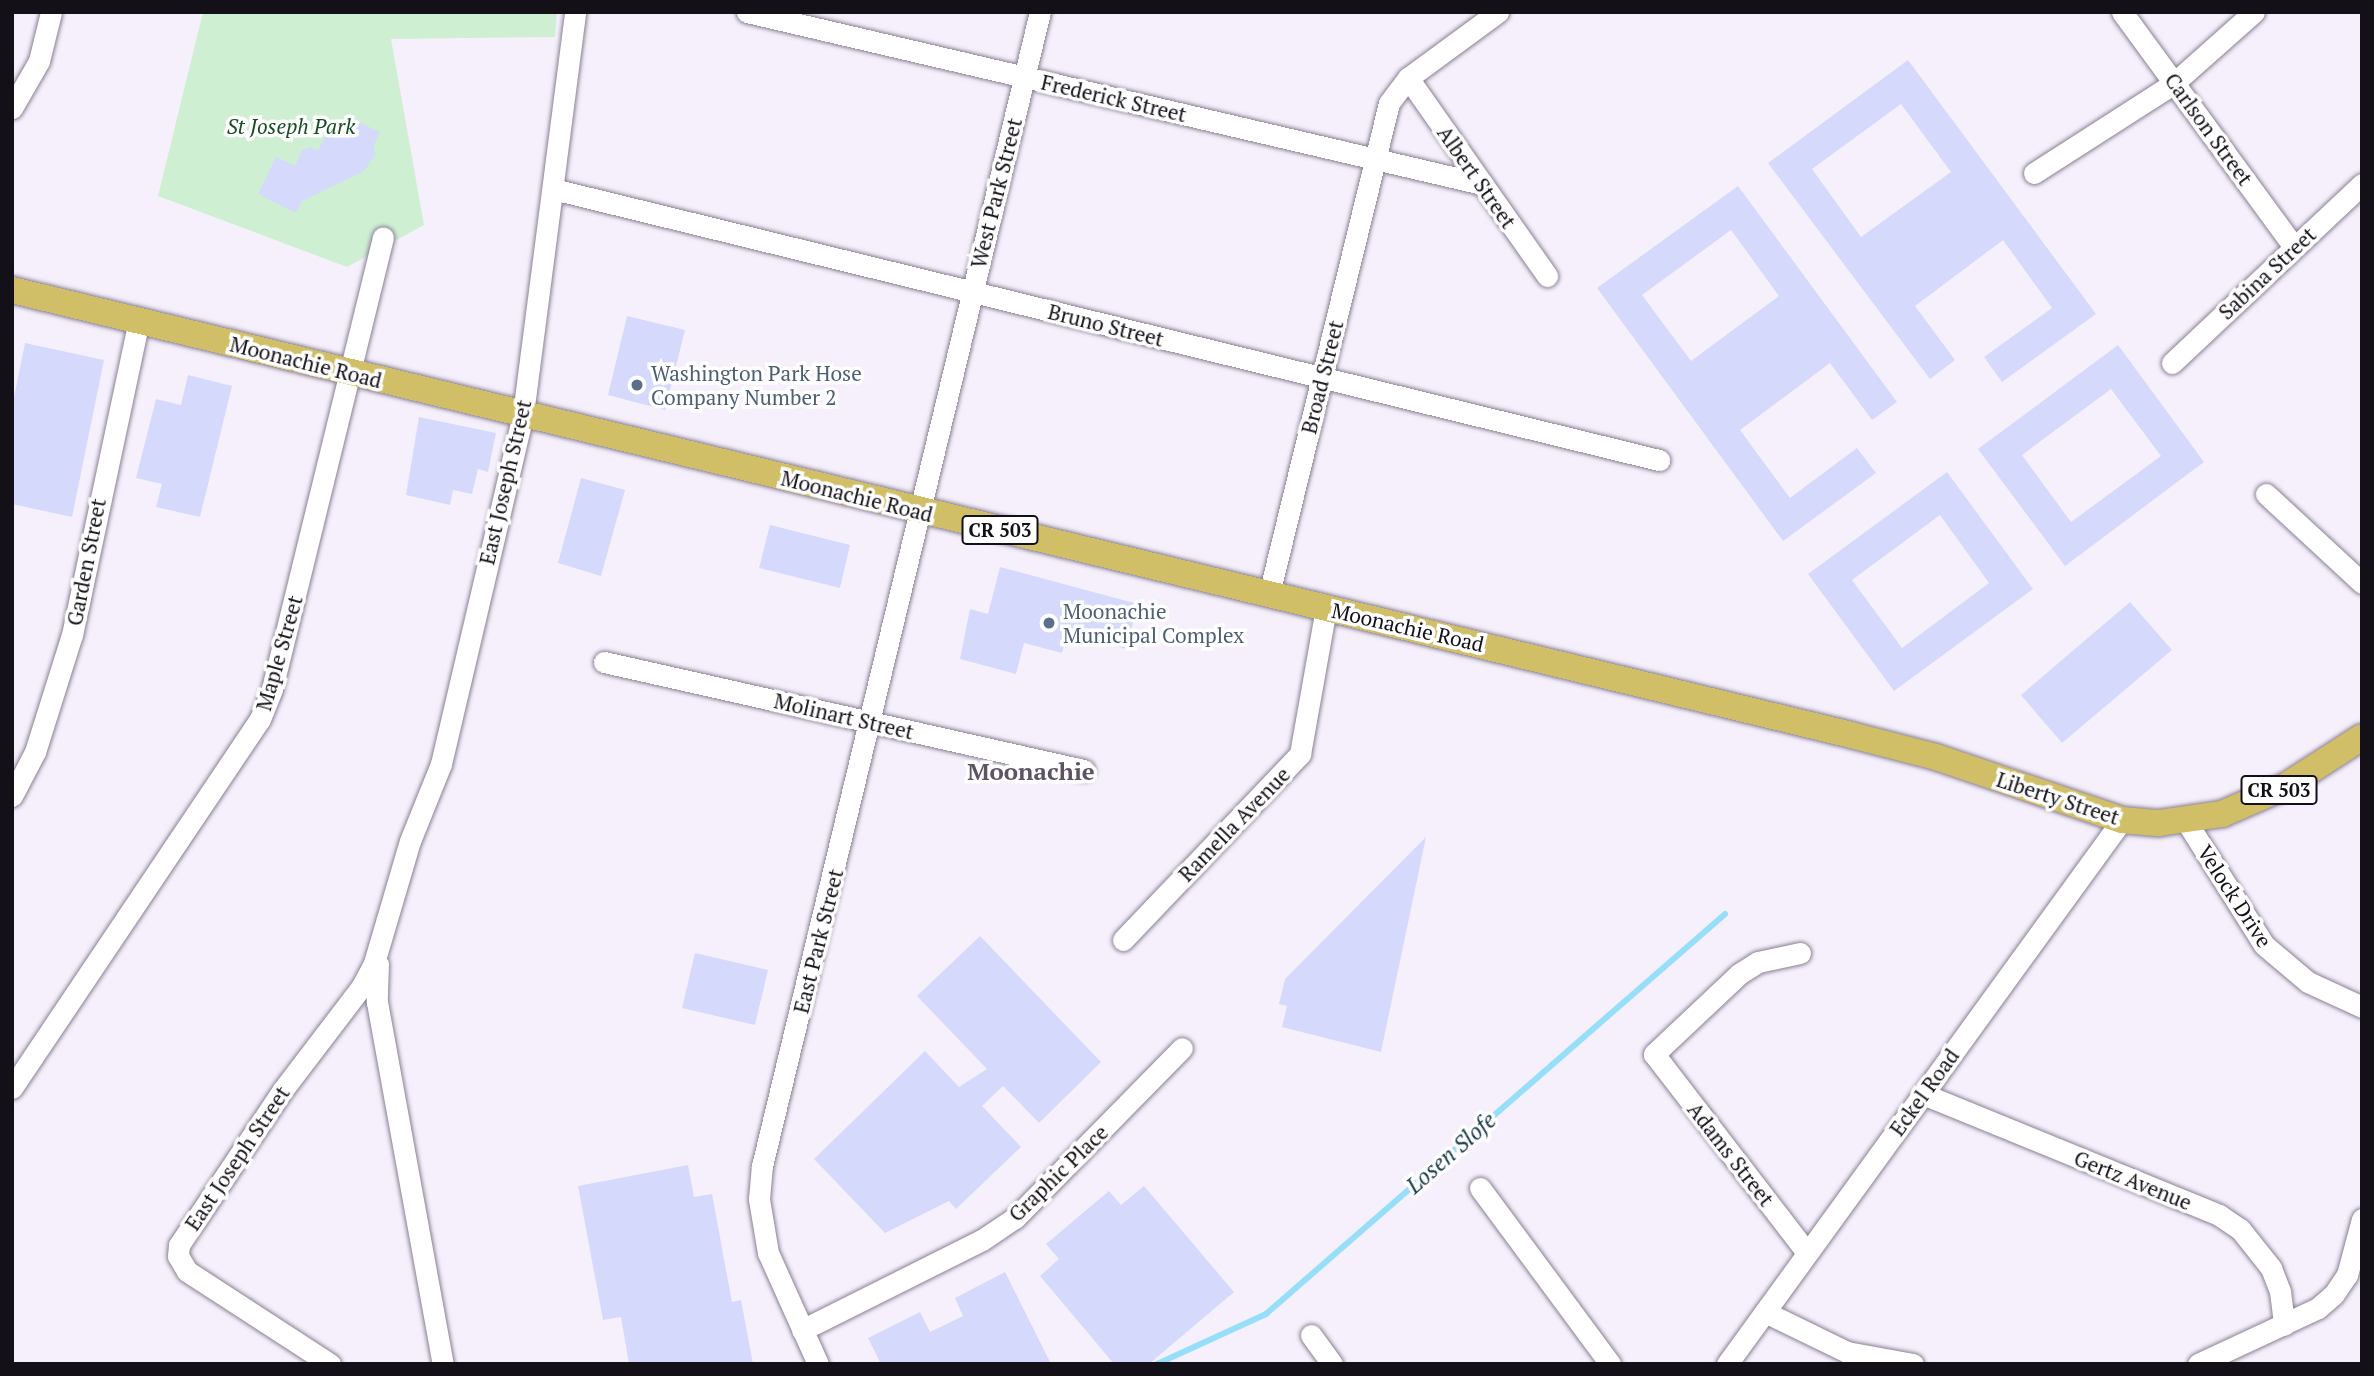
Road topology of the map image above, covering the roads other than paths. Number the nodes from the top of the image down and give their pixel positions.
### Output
1 (51, 12) edge
2 (575, 12) edge
3 (747, 12) edge
4 (1040, 12) edge
5 (1498, 12) edge
6 (2122, 12) edge
7 (2254, 12) edge
8 (1024, 77) junction
9 (1408, 78) junction
10 (2174, 83) junction
11 (12, 108) edge
12 (1375, 159) junction
13 (2034, 173) dead end
14 (1482, 184) junction
15 (2362, 184) edge
16 (553, 189) junction
17 (383, 237) dead end
18 (2294, 247) junction
19 (1547, 276) dead end
20 (12, 290) edge
21 (972, 292) junction
22 (139, 321) junction
23 (2172, 363) dead end
24 (350, 373) junction
25 (1322, 377) junction
26 (523, 414) junction
27 (1659, 460) dead end
28 (2266, 494) dead end
29 (920, 511) junction
30 (2362, 583) edge
31 (1269, 594) junction
32 (1326, 608) junction
33 (604, 662) dead end
34 (871, 722) junction
35 (2362, 737) edge
36 (1084, 770) dead end
37 (1985, 774) joint
38 (12, 796) edge
39 (2122, 820) junction
40 (2186, 821) junction
41 (1123, 940) dead end
42 (382, 941) junction
43 (1800, 953) dead end
44 (2362, 1007) edge
45 (1182, 1048) dead end
46 (12, 1088) edge
47 (1923, 1094) junction
48 (1480, 1188) dead end
49 (2362, 1219) edge
50 (1807, 1253) junction
51 (1765, 1312) junction
52 (2284, 1325) junction
53 (802, 1330) junction
54 (1311, 1335) dead end
55 (330, 1364) edge
56 (443, 1364) edge
57 (818, 1364) edge
58 (1332, 1364) edge
59 (1610, 1364) edge
60 (1727, 1364) edge
61 (1913, 1364) edge
62 (2198, 1364) edge

1 - 11 street
2 - 16 street, East Joseph Street
3 - 8 street, Frederick Street
4 - 8 street, West Park Street
5 - 9 street, Broad Street
6 - 10 street, Carlson Street
7 - 10 street
8 - 12 street, Frederick Street
8 - 21 street, West Park Street
9 - 12 street, Broad Street
9 - 14 street, Albert Street
10 - 13 street
10 - 18 street, Carlson Street
12 - 14 street, Frederick Street
12 - 25 street, Broad Street
14 - 19 street, Albert Street
15 - 18 street, Sabina Street
16 - 21 street, Bruno Street
16 - 26 street, East Joseph Street
17 - 24 street, Maple Street
18 - 23 street, Sabina Street
20 - 22 main road, Moonachie Road / CR 503
21 - 25 street, Bruno Street
21 - 29 street, West Park Street
22 - 24 main road, Moonachie Road / CR 503
22 - 38 street, Garden Street
24 - 26 main road, Moonachie Road / CR 503
24 - 46 street, Maple Street
25 - 27 street, Bruno Street
25 - 31 street, Broad Street
26 - 29 main road, Moonachie Road / CR 503
26 - 42 street, East Joseph Street
28 - 30 street
29 - 31 main road, Moonachie Road / CR 503
29 - 34 street, East Park Street
31 - 32 main road, Moonachie Road / CR 503
32 - 37 main road, Moonachie Road / CR 503
32 - 41 street, Ramella Avenue
33 - 34 street, Molinart Street
34 - 36 street, Molinart Street
34 - 53 street, East Park Street
35 - 40 main road, Liberty Street / CR 503
37 - 39 main road, Liberty Street / CR 503
39 - 40 main road, Liberty Street / CR 503
39 - 47 street, Eckel Road
40 - 44 street, Velock Drive
42 - 55 street, East Joseph Street
42 - 56 street, East Joseph Street
43 - 50 street, Adams Street
45 - 53 street, Graphic Place
47 - 50 street, Eckel Road
47 - 52 street, Gertz Avenue
48 - 59 street
49 - 52 street
50 - 51 street, Eckel Road
51 - 60 street, Eckel Road
51 - 61 street
52 - 62 street
53 - 57 street, East Park Street
54 - 58 street

